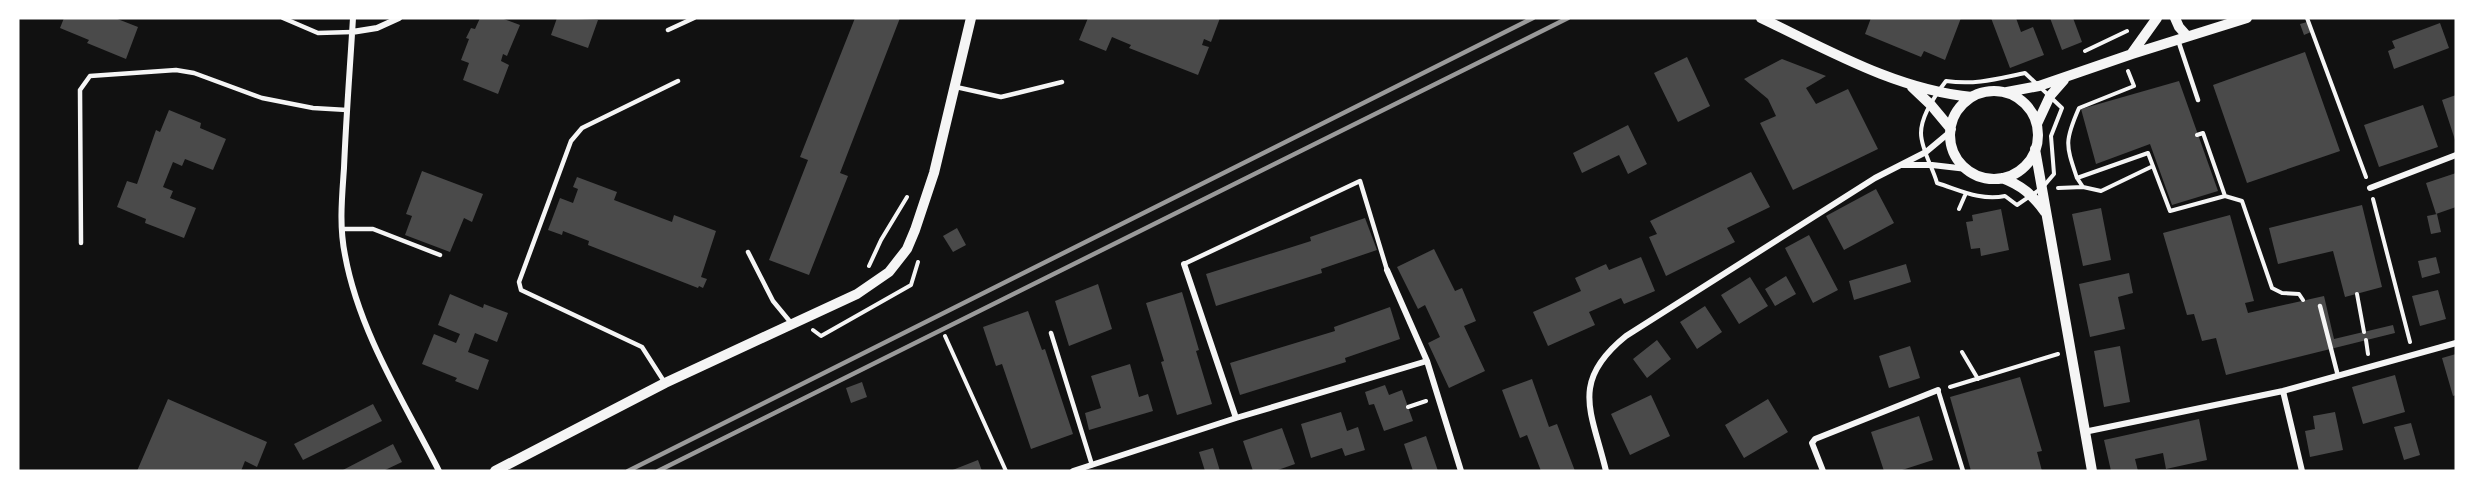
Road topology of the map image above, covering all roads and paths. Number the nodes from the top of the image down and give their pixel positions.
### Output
1 (283, 18) edge
2 (353, 18) edge
3 (399, 18) edge
4 (694, 18) edge
5 (971, 18) edge
6 (1761, 18) edge
7 (2157, 18) edge
8 (2175, 18) edge
9 (2247, 18) edge
10 (2307, 18) edge
11 (668, 30) dead end
12 (2128, 30) dead end
13 (352, 32) junction
14 (2182, 37) junction
15 (2081, 54) dead end
16 (2127, 55) junction
17 (2067, 77) junction
18 (678, 81) dead end
19 (1062, 82) dead end
20 (1909, 85) junction
21 (954, 86) junction
22 (2039, 86) junction
23 (2004, 92) junction
24 (1936, 93) junction
25 (2050, 96) junction
26 (1972, 97) junction
27 (2198, 100) dead end
28 (1931, 105) junction
29 (347, 110) junction
30 (2037, 124) junction
31 (1951, 131) junction
32 (2197, 135) dead end
33 (2035, 149) junction
34 (1926, 152) junction
35 (2456, 155) edge
36 (1902, 165) junction
37 (1932, 165) junction
38 (2153, 166) junction
39 (1967, 169) junction
40 (2002, 178) junction
41 (2077, 178) junction
42 (2083, 187) junction
43 (2042, 188) junction
44 (2065, 188) dead end
45 (2370, 188) junction
46 (1966, 193) junction
47 (2032, 195) junction
48 (2225, 196) junction
49 (1959, 209) dead end
50 (2048, 217) junction
51 (342, 229) junction
52 (81, 243) dead end
53 (748, 252) dead end
54 (440, 255) dead end
55 (1184, 264) joint
56 (1387, 270) joint
57 (2356, 294) dead end
58 (2303, 300) dead end
59 (2320, 306) dead end
60 (792, 324) junction
61 (2364, 332) dead end
62 (1051, 333) dead end
63 (945, 336) dead end
64 (2456, 343) edge
65 (2070, 350) junction
66 (1962, 352) dead end
67 (2413, 355) junction
68 (1427, 361) junction
69 (2338, 376) junction
70 (1978, 379) junction
71 (665, 383) junction
72 (1938, 390) junction
73 (2283, 391) junction
74 (1236, 418) junction
75 (2084, 432) junction
76 (1092, 465) junction
77 (439, 471) edge
78 (495, 471) edge
79 (1006, 471) edge
80 (1073, 471) edge
81 (1461, 471) edge
82 (1606, 471) edge
83 (1823, 471) edge
84 (1963, 471) edge
85 (2092, 471) edge
86 (2302, 471) edge

1 - 13 lane
2 - 13 street
3 - 13 street
4 - 11 lane
5 - 21 street
6 - 20 street
7 - 16 street
8 - 14 street
9 - 14 street
10 - 45 path
12 - 15 path
13 - 29 street
14 - 16 street
14 - 27 lane
16 - 17 street
16 - 41 path
17 - 22 street
17 - 25 street
18 - 71 lane
19 - 21 lane
20 - 24 street
20 - 28 street
21 - 60 street
22 - 23 street
22 - 24 path
22 - 25 path
23 - 26 street
23 - 30 street
24 - 26 street
24 - 28 path
25 - 30 street
25 - 43 path
26 - 31 street
28 - 31 street
28 - 34 path
29 - 51 street
29 - 52 lane
30 - 33 street
31 - 34 street
31 - 39 street
32 - 48 path
33 - 40 street
33 - 43 street
34 - 36 street
34 - 37 path
35 - 45 street
36 - 37 street
36 - 82 street
37 - 39 street
37 - 46 path
38 - 41 path
38 - 42 path
38 - 48 path
39 - 40 street
40 - 47 street
41 - 42 path
42 - 44 path
43 - 47 path
43 - 50 street
45 - 67 path
46 - 47 path
46 - 49 path
47 - 50 street
48 - 58 path
50 - 65 street
51 - 54 lane
51 - 77 street
53 - 60 lane
55 - 56 lane
55 - 74 street
56 - 68 street
57 - 61 path
59 - 69 lane
60 - 71 street
62 - 76 lane
63 - 79 path
64 - 67 street
65 - 70 path
65 - 75 street
66 - 70 path
67 - 69 street
68 - 74 street
68 - 81 street
69 - 73 street
70 - 72 path
71 - 78 street
72 - 83 street
72 - 84 lane
73 - 75 street
73 - 86 street
74 - 76 street
75 - 85 street
76 - 80 street

